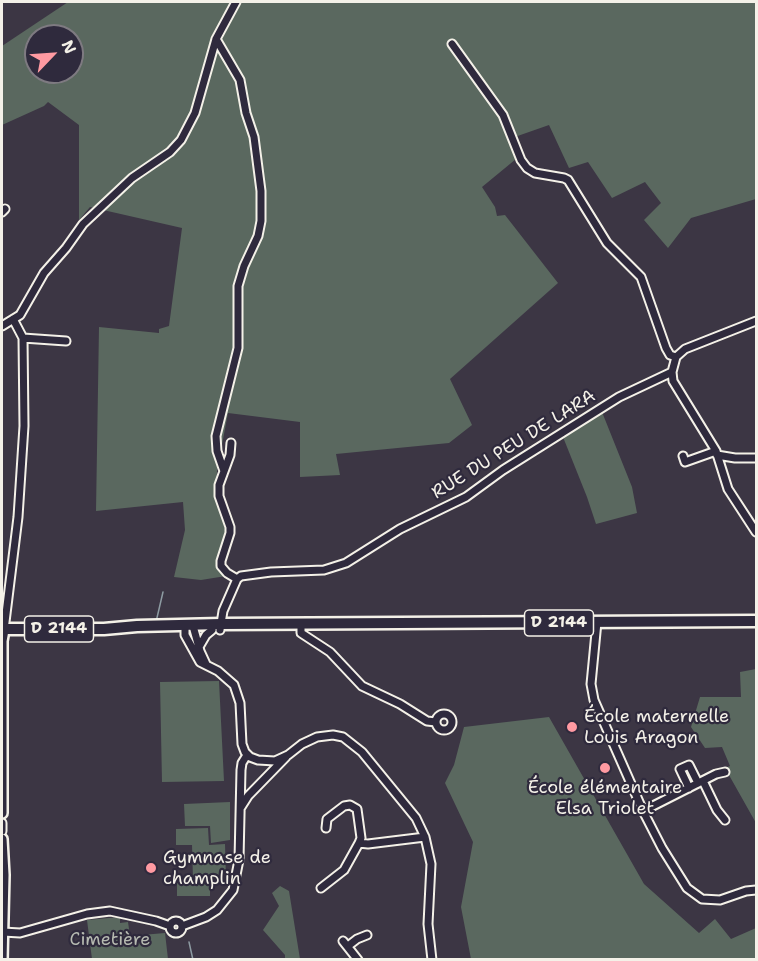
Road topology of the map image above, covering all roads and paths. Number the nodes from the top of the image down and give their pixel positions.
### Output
1 (236, 2) edge
2 (216, 39) junction
3 (452, 44) dead end
4 (13, 319) junction
5 (756, 321) edge
6 (2, 326) edge
7 (23, 338) junction
8 (66, 341) dead end
9 (676, 357) junction
10 (672, 372) junction
11 (231, 443) dead end
12 (717, 453) junction
13 (684, 456) dead end
14 (756, 458) edge
15 (224, 471) junction
16 (756, 532) edge
17 (237, 579) junction
18 (756, 621) edge
19 (597, 622) junction
20 (301, 626) junction
21 (189, 628) junction
22 (218, 628) junction
23 (6, 630) edge
24 (199, 647) junction
25 (206, 664) junction
26 (436, 722) dead end
27 (247, 755) junction
28 (288, 755) junction
29 (725, 772) dead end
30 (701, 782) junction
31 (689, 788) junction
32 (240, 809) junction
33 (643, 811) junction
34 (2, 813) edge
35 (725, 820) dead end
36 (2, 823) edge
37 (326, 828) dead end
38 (2, 831) edge
39 (425, 837) junction
40 (2, 839) edge
41 (359, 843) junction
42 (321, 888) dead end
43 (756, 890) edge
44 (3, 932) edge
45 (367, 935) dead end
46 (2, 959) edge
47 (358, 960) edge
48 (432, 960) edge

1 - 2 street
2 - 4 street
2 - 15 street
3 - 9 street
4 - 6 street
4 - 7 street
5 - 9 street
7 - 8 street
7 - 23 street
9 - 10 street
10 - 12 street
10 - 17 street, RUE DU PEU DE LARA
11 - 15 street
12 - 13 street
12 - 14 street
12 - 16 street
15 - 17 street
17 - 22 street
18 - 19 main road, D 2144
19 - 20 main road, D 2144
19 - 33 street
20 - 22 main road, D 2144
20 - 26 street
21 - 22 main road, D 2144
21 - 23 main road, D 2144
21 - 24 street
21 - 25 street
22 - 24 street
23 - 34 street
24 - 25 street
25 - 27 street
27 - 28 street
27 - 32 street
28 - 32 street
28 - 39 street
29 - 30 street
30 - 31 street
30 - 31 street
30 - 35 street
31 - 33 street
32 - 44 street
33 - 43 street
36 - 38 street
37 - 41 street
39 - 41 street
39 - 48 street
40 - 44 street
41 - 42 street
44 - 46 street
45 - 47 street

